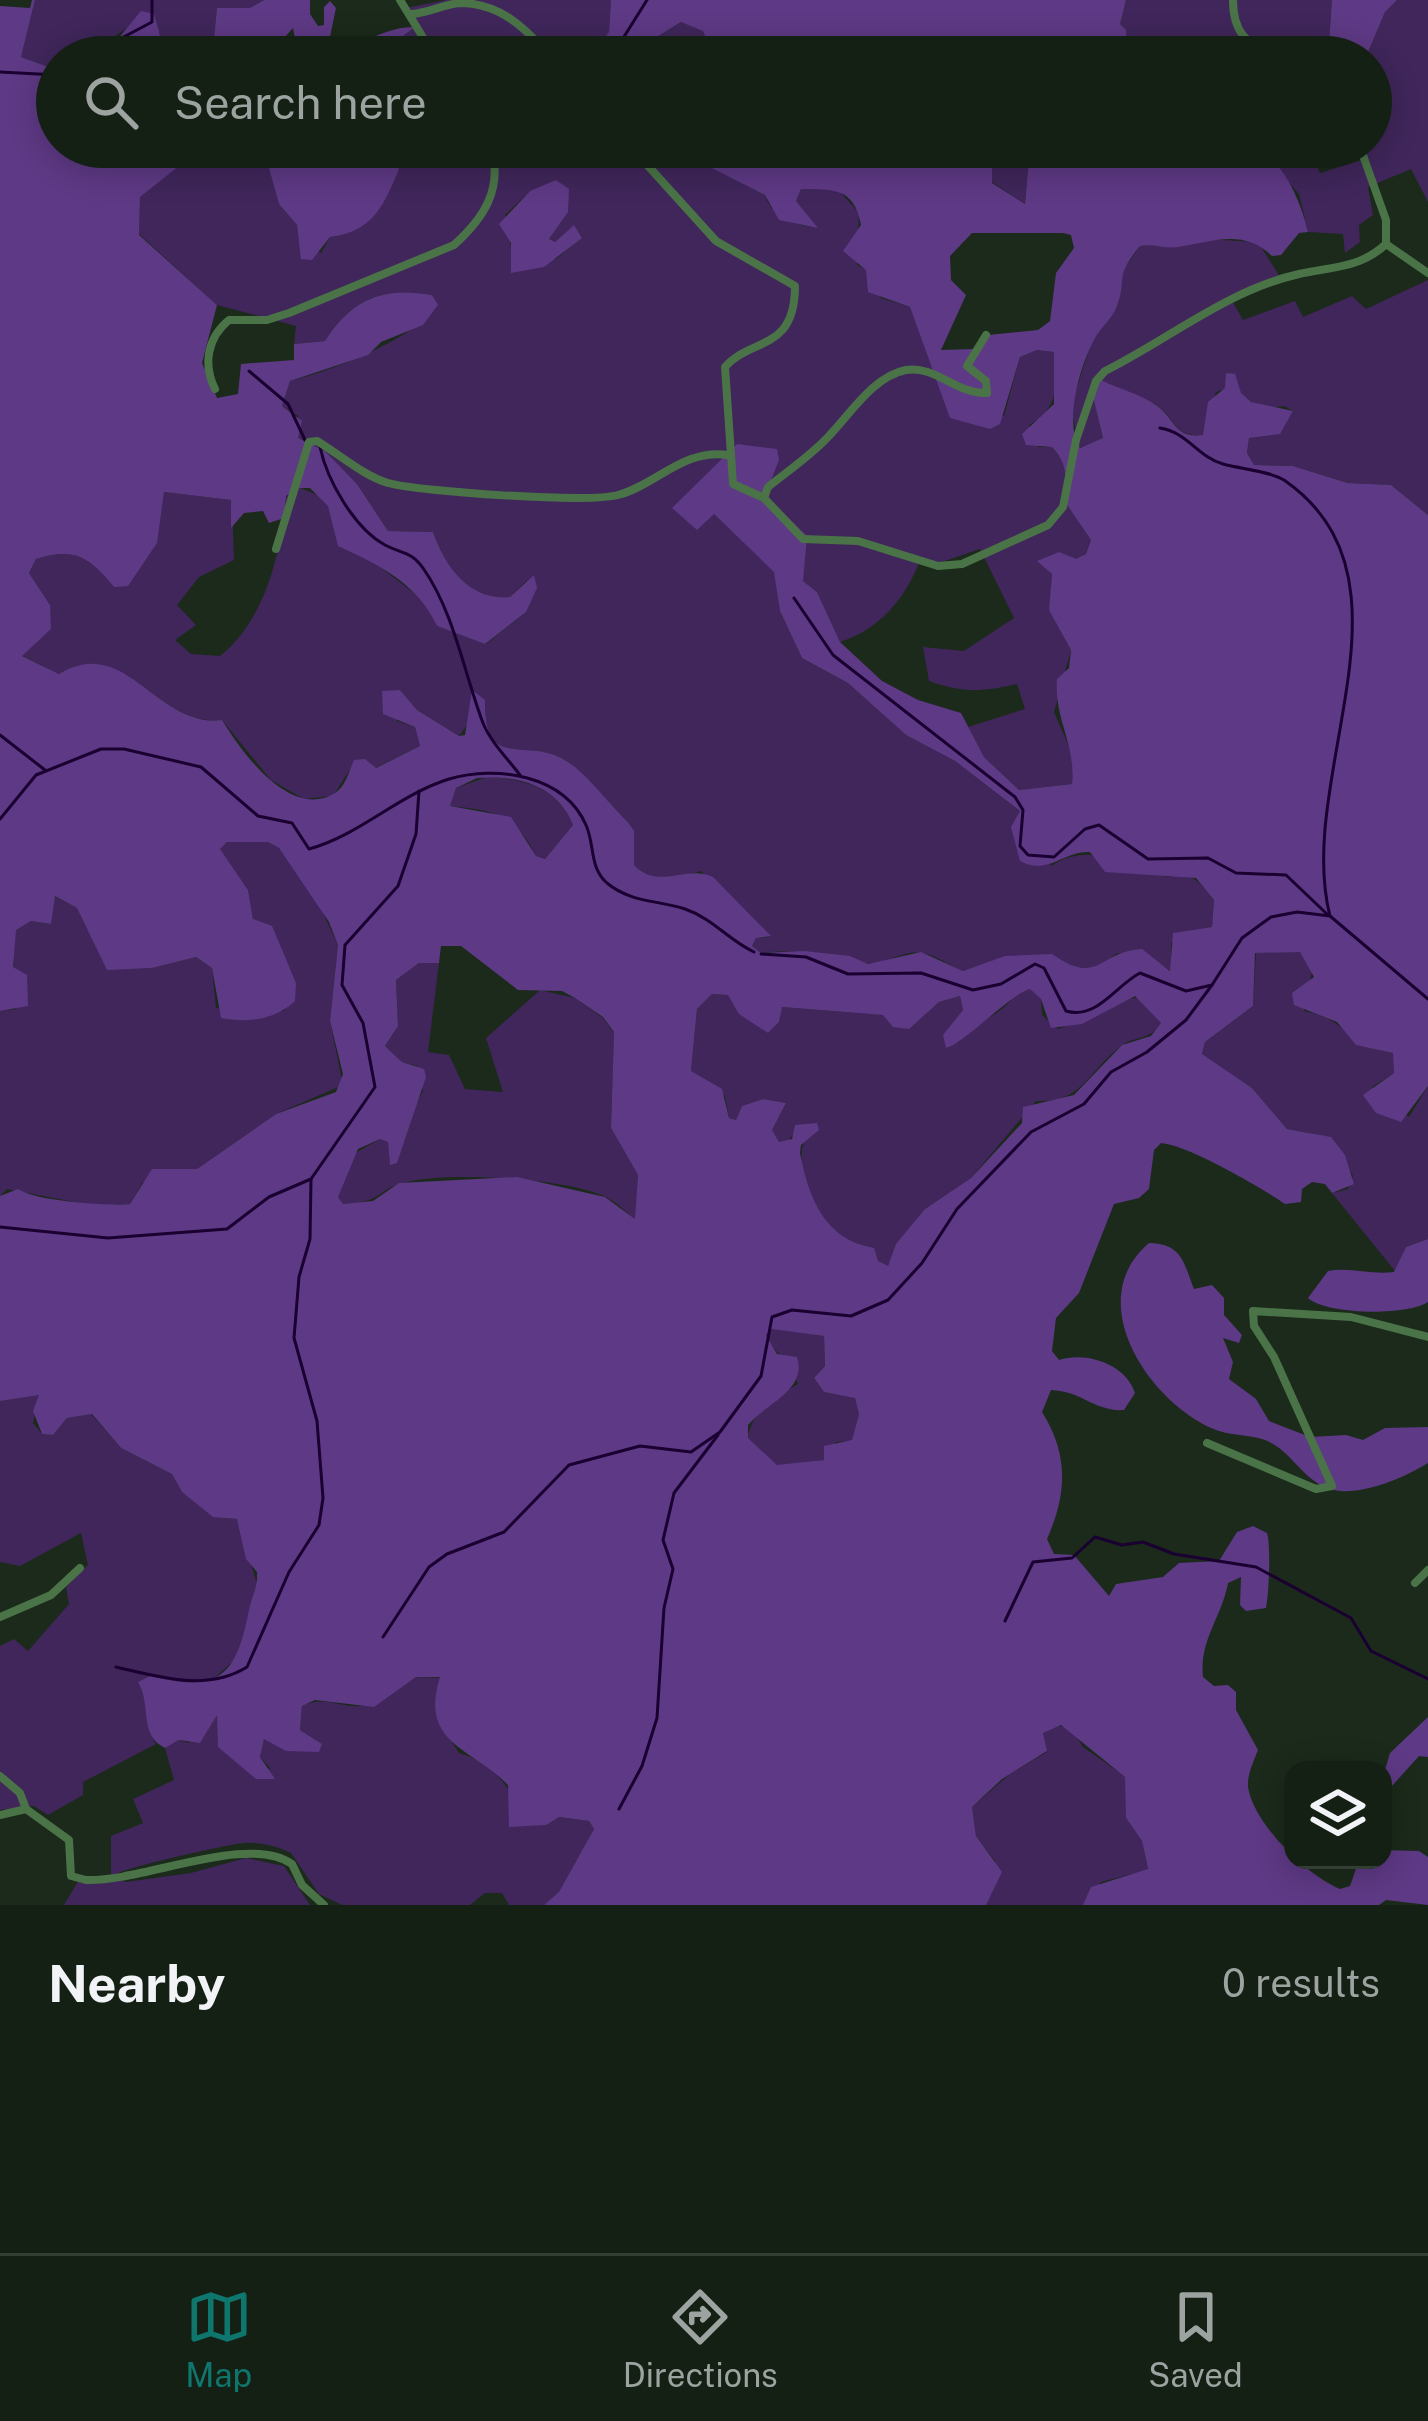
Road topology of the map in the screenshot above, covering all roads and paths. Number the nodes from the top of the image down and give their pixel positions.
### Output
1 (400, 0) edge
2 (1233, 0) edge
3 (412, 14) junction
4 (424, 36) edge
5 (532, 36) edge
6 (1242, 36) edge
7 (496, 168) edge
8 (650, 168) edge
9 (1367, 168) edge
10 (1386, 244) junction
11 (1428, 273) edge
12 (986, 334) dead end
13 (215, 389) dead end
14 (728, 455) junction
15 (764, 498) junction
16 (276, 549) dead end
17 (1428, 1336) edge
18 (1208, 1443) dead end
19 (80, 1568) dead end
20 (1428, 1570) edge
21 (1415, 1583) dead end
22 (0, 1617) edge
23 (0, 1776) edge
24 (26, 1809) junction
25 (0, 1815) edge
26 (324, 1905) edge

1 - 3 street
2 - 6 street
3 - 4 street
3 - 5 street
7 - 13 street
8 - 14 street
9 - 10 street
10 - 11 street
10 - 15 street
12 - 15 street
14 - 15 street
14 - 16 street
17 - 18 street
19 - 22 street
20 - 21 street
23 - 24 street
24 - 25 street
24 - 26 street

